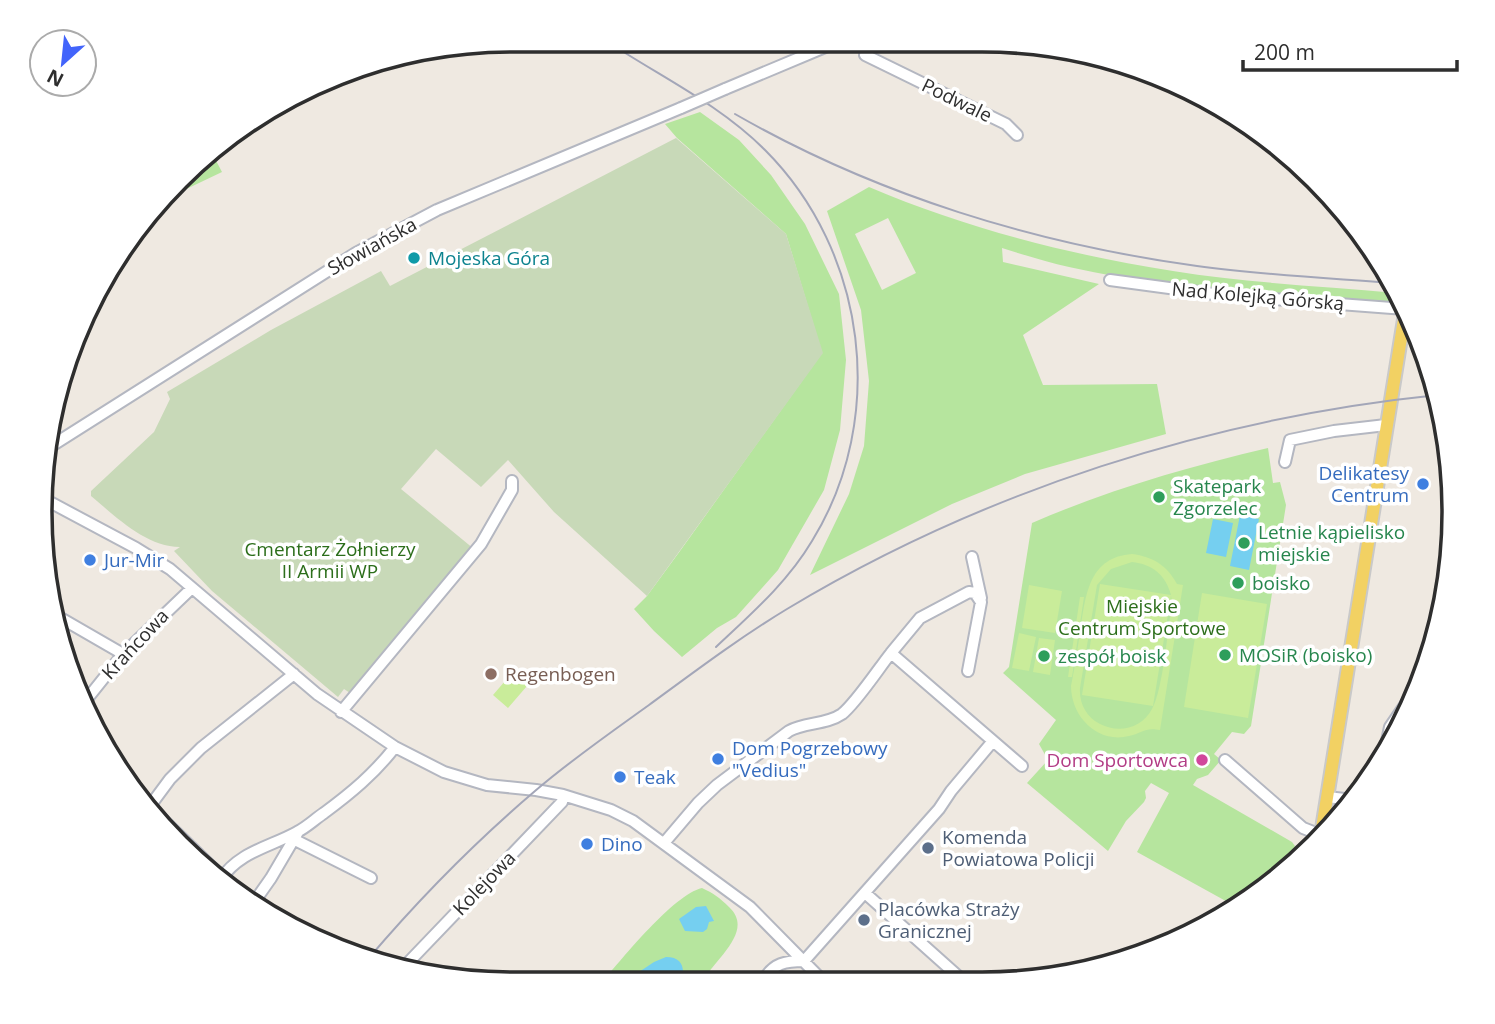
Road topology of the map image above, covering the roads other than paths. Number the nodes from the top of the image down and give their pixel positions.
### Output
1 (813, 52) edge
2 (867, 52) edge
3 (1017, 135) dead end
4 (1110, 280) dead end
5 (1394, 307) edge
6 (1403, 326) edge
7 (1386, 425) junction
8 (58, 441) edge
9 (1285, 462) dead end
10 (512, 481) dead end
11 (52, 503) edge
12 (972, 557) dead end
13 (192, 588) junction
14 (981, 600) junction
15 (66, 621) edge
16 (891, 653) junction
17 (123, 654) junction
18 (968, 671) dead end
19 (294, 674) junction
20 (90, 695) edge
21 (341, 712) junction
22 (993, 741) junction
23 (395, 747) junction
24 (1225, 760) dead end
25 (1021, 766) dead end
26 (563, 795) junction
27 (1327, 797) junction
28 (1342, 799) edge
29 (155, 801) edge
30 (1324, 820) edge
31 (1312, 833) edge
32 (296, 836) junction
33 (664, 843) junction
34 (226, 872) edge
35 (371, 878) dead end
36 (865, 893) junction
37 (258, 895) edge
38 (410, 960) edge
39 (804, 961) junction
40 (768, 972) edge
41 (814, 972) edge
42 (953, 972) edge

1 - 8 street, Słowiańska, bridge
2 - 3 street, Podwale
4 - 5 street, Nad Kolejką Górską
6 - 7 main road
7 - 9 street
7 - 27 main road
10 - 21 street
11 - 13 street
12 - 14 street
13 - 17 street, Krańcowa
13 - 19 street
14 - 16 street
14 - 18 street
15 - 17 street
16 - 22 street
16 - 33 street
17 - 20 street, Krańcowa
19 - 21 street
19 - 29 street
21 - 23 street
22 - 25 street
22 - 36 street
23 - 26 street
23 - 32 street
24 - 31 street
26 - 33 street
26 - 38 street, Kolejowa
27 - 28 street
27 - 30 main road
32 - 34 street
32 - 35 street
32 - 37 street
33 - 39 street
36 - 39 street
36 - 42 street
39 - 40 street
39 - 41 street

